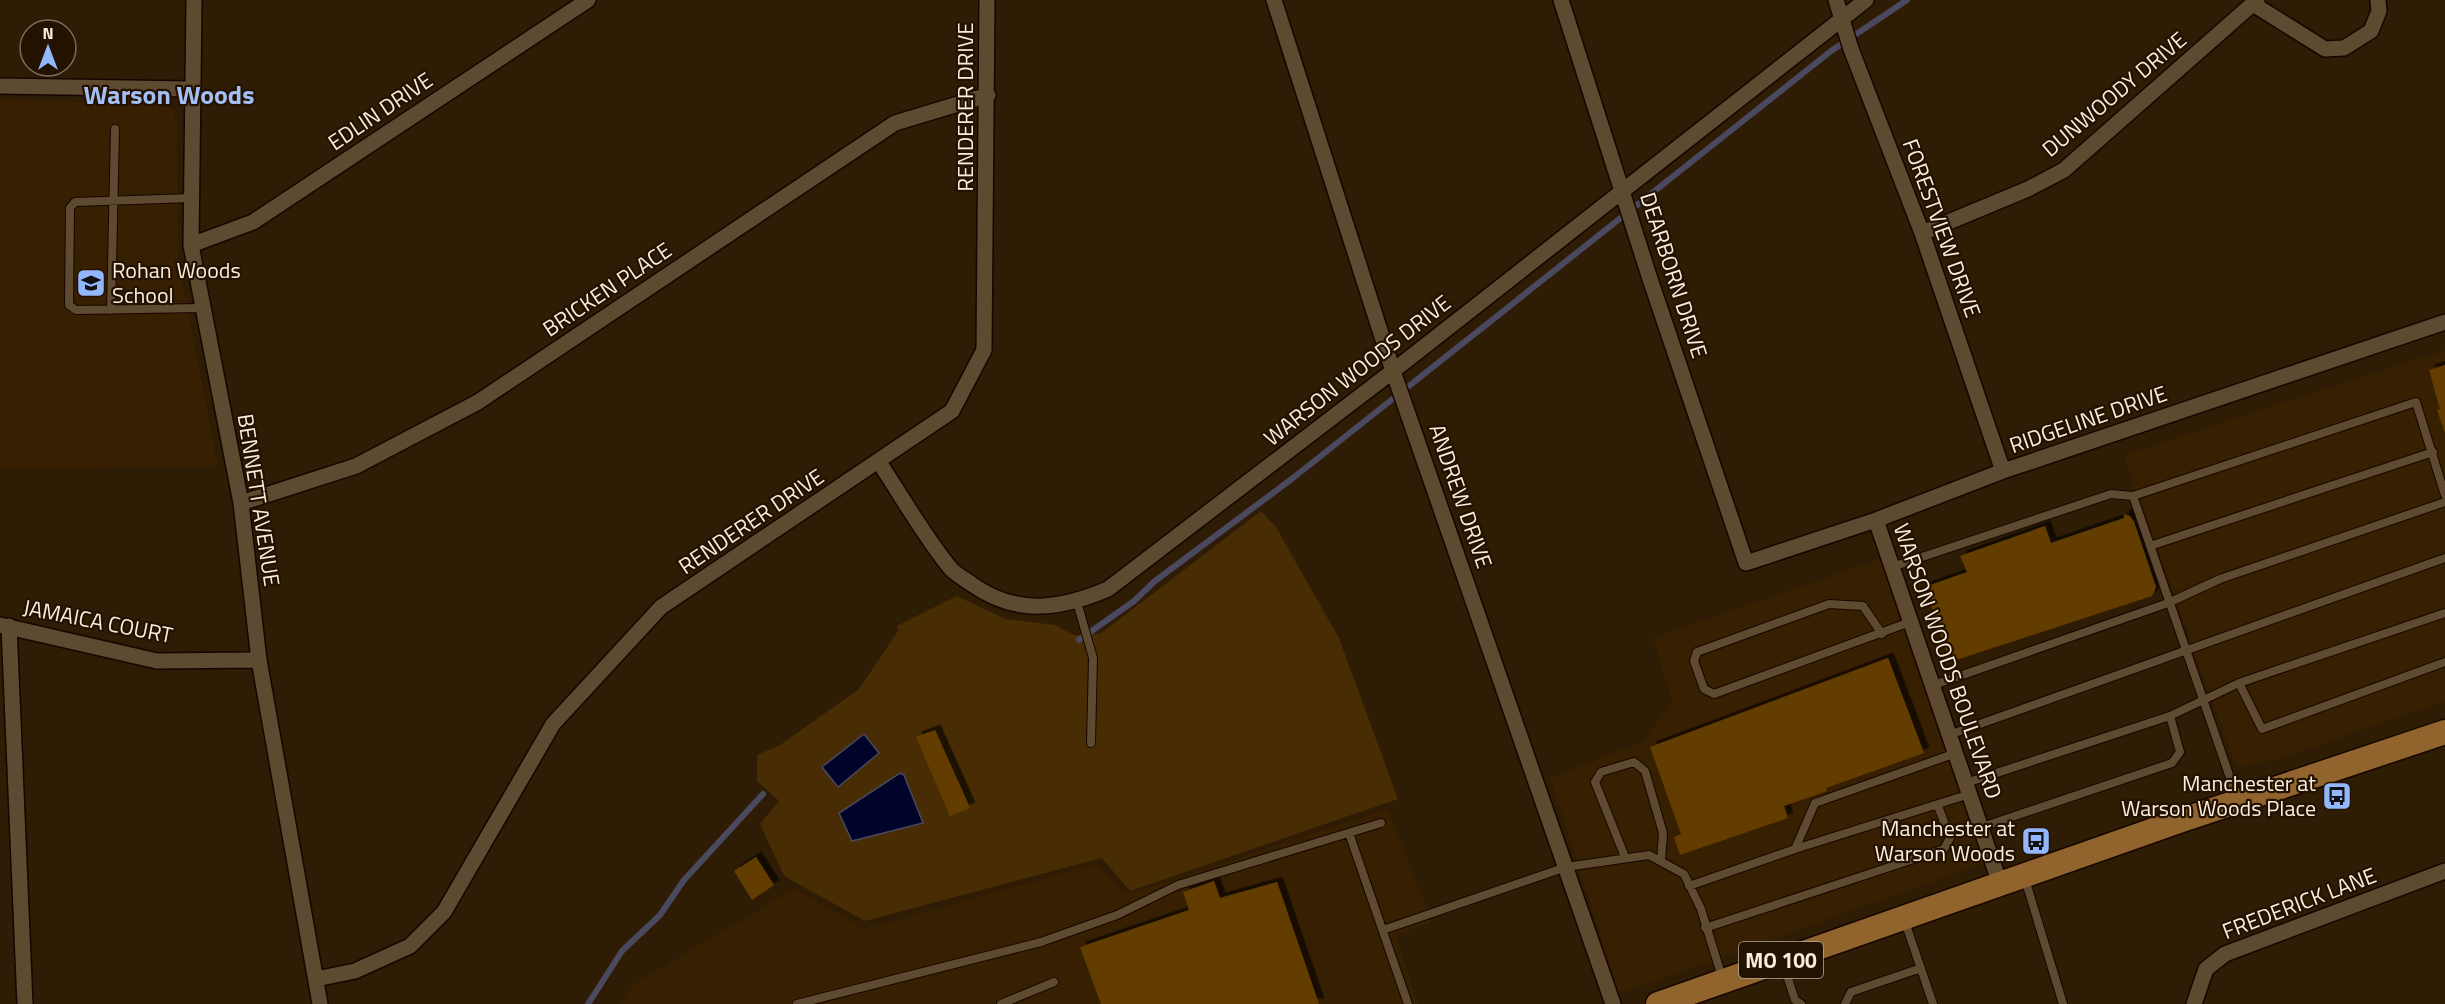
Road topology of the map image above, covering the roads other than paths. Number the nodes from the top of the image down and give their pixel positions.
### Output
1 (194, 0) edge
2 (588, 0) edge
3 (987, 0) edge
4 (1274, 0) edge
5 (1561, 0) edge
6 (1836, 0) edge
7 (1866, 0) edge
8 (2378, 0) edge
9 (2255, 2) edge
10 (1843, 25) junction
11 (0, 86) edge
12 (191, 89) junction
13 (988, 95) junction
14 (115, 129) dead end
15 (1625, 195) junction
16 (191, 198) junction
17 (112, 200) junction
18 (1922, 233) junction
19 (191, 245) junction
20 (203, 308) junction
21 (111, 310) junction
22 (2445, 322) edge
23 (1396, 377) junction
24 (2433, 452) junction
25 (879, 462) junction
26 (2003, 471) junction
27 (2445, 495) edge
28 (2133, 496) junction
29 (2445, 502) edge
30 (241, 503) junction
31 (1876, 520) junction
32 (2150, 546) junction
33 (2445, 558) edge
34 (1746, 563) joint
35 (1890, 568) junction
36 (1077, 602) junction
37 (2168, 603) junction
38 (2445, 613) edge
39 (1910, 622) junction
40 (4, 626) edge
41 (1882, 634) junction
42 (2185, 648) junction
43 (259, 660) junction
44 (2445, 662) edge
45 (2239, 683) junction
46 (1931, 686) junction
47 (2203, 698) junction
48 (2170, 716) junction
49 (2445, 732) edge
50 (1949, 735) junction
51 (1091, 743) dead end
52 (1956, 753) junction
53 (1968, 788) junction
54 (2238, 803) junction
55 (1938, 806) junction
56 (1381, 823) dead end
57 (1982, 827) junction
58 (1349, 832) junction
59 (1796, 849) junction
60 (1625, 857) junction
61 (1661, 861) junction
62 (1566, 867) junction
63 (2445, 870) edge
64 (2024, 875) junction
65 (2000, 884) junction
66 (1689, 886) junction
67 (1904, 918) junction
68 (1706, 928) junction
69 (1383, 930) junction
70 (1782, 960) junction
71 (1921, 968) junction
72 (316, 979) junction
73 (1054, 982) dead end
74 (1710, 988) junction
75 (25, 1004) edge
76 (320, 1004) edge
77 (797, 1004) edge
78 (1001, 1004) edge
79 (1408, 1004) edge
80 (1613, 1004) edge
81 (1658, 1004) edge
82 (1801, 1004) edge
83 (1845, 1004) edge
84 (1933, 1004) edge
85 (2062, 1004) edge
86 (2194, 1004) edge

1 - 12 street, BENNETT AVENUE
2 - 19 street, EDLIN DRIVE
3 - 13 street, RENDERER DRIVE
4 - 23 street, ANDREW DRIVE
5 - 15 street, DEARBORN DRIVE
6 - 10 street, FORESTVIEW DRIVE
7 - 10 street, WARSON WOODS DRIVE
8 - 9 street
9 - 18 street, DUNWOODY DRIVE
10 - 15 street, WARSON WOODS DRIVE
10 - 18 street, FORESTVIEW DRIVE
11 - 12 street
12 - 16 street, BENNETT AVENUE
13 - 25 street, RENDERER DRIVE
13 - 30 street, BRICKEN PLACE
14 - 17 lane
15 - 23 street, WARSON WOODS DRIVE
15 - 34 street, DEARBORN DRIVE
16 - 17 lane
16 - 19 street, BENNETT AVENUE
17 - 21 lane
17 - 21 lane
18 - 26 street, FORESTVIEW DRIVE
19 - 20 street, BENNETT AVENUE
20 - 21 lane
20 - 30 street, BENNETT AVENUE
22 - 26 street, RIDGELINE DRIVE
23 - 36 street, WARSON WOODS DRIVE
23 - 62 street, ANDREW DRIVE
24 - 27 lane
24 - 28 lane
24 - 32 lane
25 - 36 street, WARSON WOODS DRIVE
25 - 72 street, RENDERER DRIVE
26 - 31 street, RIDGELINE DRIVE
28 - 32 lane
28 - 35 lane
29 - 37 lane
30 - 43 street, BENNETT AVENUE
31 - 34 street, RIDGELINE DRIVE
31 - 35 street, WARSON WOODS BOULEVARD
32 - 37 lane
33 - 42 lane
35 - 39 street, WARSON WOODS BOULEVARD
36 - 51 lane
37 - 42 lane
37 - 46 lane
38 - 45 lane
39 - 41 lane
39 - 46 street, WARSON WOODS BOULEVARD
40 - 43 street, JAMAICA COURT
40 - 75 street
41 - 41 lane
42 - 47 lane
42 - 50 lane
43 - 72 street, BENNETT AVENUE
44 - 45 lane
45 - 47 lane
46 - 50 street, WARSON WOODS BOULEVARD
47 - 48 lane
47 - 54 lane
48 - 53 lane
48 - 57 lane
49 - 54 main road, MO 100
50 - 52 street, WARSON WOODS BOULEVARD
52 - 53 street, WARSON WOODS BOULEVARD
52 - 59 lane
53 - 55 lane
53 - 57 street, WARSON WOODS BOULEVARD
54 - 64 main road, MO 100
55 - 59 lane
55 - 68 lane
56 - 58 lane
57 - 65 street, WARSON WOODS BOULEVARD
58 - 69 lane
58 - 77 lane
59 - 66 lane
60 - 61 lane
60 - 61 lane
60 - 62 lane
61 - 66 lane
62 - 69 lane
62 - 80 street, ANDREW DRIVE
63 - 86 street, FREDERICK LANE
64 - 65 main road, MO 100
64 - 85 lane
65 - 67 main road, MO 100
66 - 68 lane
67 - 70 main road, MO 100
67 - 71 lane
68 - 74 lane
69 - 79 lane
70 - 74 main road, MO 100
70 - 82 lane
71 - 83 lane
71 - 84 lane
72 - 76 street, BENNETT AVENUE
73 - 78 lane
74 - 81 main road, MO 100

